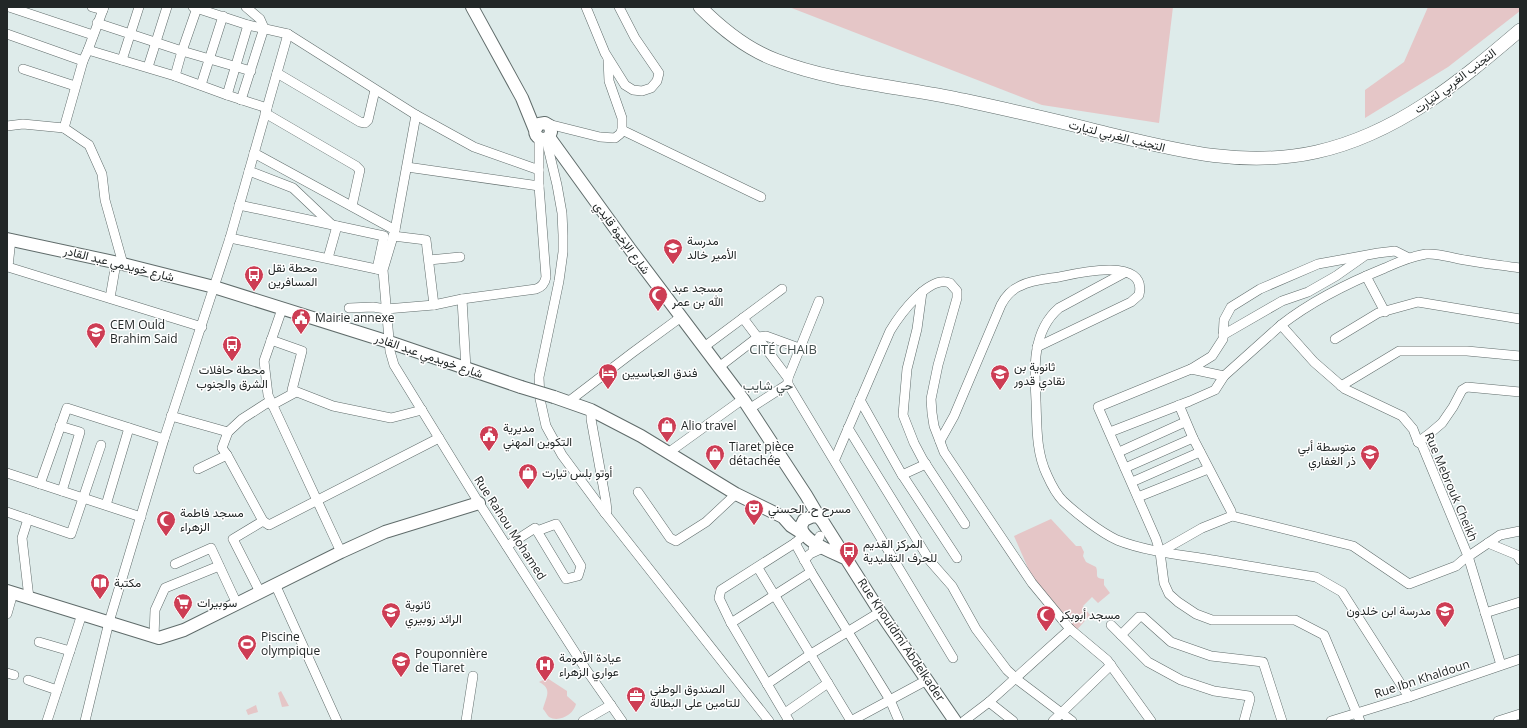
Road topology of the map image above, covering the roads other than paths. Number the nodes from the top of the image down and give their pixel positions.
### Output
1 (9, 7) edge
2 (92, 7) edge
3 (139, 7) edge
4 (167, 7) edge
5 (246, 7) edge
6 (472, 7) edge
7 (586, 7) edge
8 (619, 7) edge
9 (700, 7) edge
10 (103, 8) edge
11 (195, 8) edge
12 (223, 16) junction
13 (97, 23) junction
14 (248, 25) junction
15 (264, 28) junction
16 (1520, 30) edge
17 (7, 34) edge
18 (130, 34) junction
19 (288, 34) junction
20 (93, 35) junction
21 (155, 43) junction
22 (88, 50) junction
23 (182, 51) junction
24 (608, 57) junction
25 (209, 58) junction
26 (83, 60) junction
27 (122, 60) junction
28 (235, 66) junction
29 (148, 67) junction
30 (23, 69) dead end
31 (251, 70) junction
32 (277, 73) junction
33 (175, 76) junction
34 (201, 85) junction
35 (75, 86) junction
36 (376, 90) junction
37 (226, 95) junction
38 (241, 100) junction
39 (266, 111) junction
40 (416, 115) junction
41 (7, 126) edge
42 (64, 128) junction
43 (622, 130) junction
44 (545, 132) junction
45 (254, 153) junction
46 (407, 168) junction
47 (539, 170) junction
48 (249, 171) junction
49 (539, 186) junction
50 (761, 197) dead end
51 (239, 205) junction
52 (352, 206) junction
53 (334, 225) junction
54 (394, 233) junction
55 (230, 238) junction
56 (9, 239) edge
57 (1364, 256) junction
58 (460, 257) dead end
59 (328, 258) junction
60 (1409, 258) junction
61 (429, 260) junction
62 (120, 264) junction
63 (1520, 268) edge
64 (380, 269) junction
65 (1124, 272) junction
66 (1366, 276) junction
67 (214, 287) junction
68 (782, 289) dead end
69 (922, 292) junction
70 (110, 298) junction
71 (462, 299) junction
72 (819, 301) dead end
73 (434, 305) junction
74 (349, 308) dead end
75 (282, 309) junction
76 (386, 309) junction
77 (1384, 312) junction
78 (681, 317) junction
79 (743, 318) junction
80 (1520, 319) edge
81 (1281, 325) junction
82 (202, 327) junction
83 (1223, 335) junction
84 (758, 337) junction
85 (1335, 338) dead end
86 (271, 340) junction
87 (389, 342) junction
88 (704, 347) junction
89 (799, 348) junction
90 (1037, 348) junction
91 (1520, 356) edge
92 (719, 367) junction
93 (466, 369) junction
94 (1191, 369) junction
95 (1224, 376) junction
96 (788, 381) junction
97 (1342, 386) junction
98 (296, 392) junction
99 (1520, 392) edge
100 (860, 400) junction
101 (568, 402) junction
102 (271, 403) junction
103 (746, 404) junction
104 (1179, 405) junction
105 (422, 410) junction
106 (592, 410) junction
107 (171, 416) junction
108 (1185, 422) junction
109 (60, 426) junction
110 (129, 428) junction
111 (848, 428) junction
112 (228, 432) junction
113 (1110, 432) junction
114 (439, 438) junction
115 (1193, 438) junction
116 (164, 439) junction
117 (940, 441) junction
118 (1418, 442) junction
119 (101, 445) dead end
120 (1119, 452) junction
121 (1200, 452) junction
122 (668, 453) junction
123 (227, 455) junction
124 (835, 459) junction
125 (926, 464) junction
126 (1125, 468) junction
127 (198, 469) dead end
128 (1208, 469) junction
129 (8, 475) edge
130 (902, 475) junction
131 (1132, 482) junction
132 (40, 484) junction
133 (62, 491) junction
134 (638, 492) dead end
135 (736, 494) junction
136 (1138, 497) junction
137 (84, 498) junction
138 (317, 500) junction
139 (479, 503) junction
140 (106, 505) junction
141 (7, 512) edge
142 (605, 513) junction
143 (141, 516) junction
144 (1232, 516) junction
145 (28, 519) junction
146 (263, 521) junction
147 (965, 524) dead end
148 (537, 531) junction
149 (1520, 531) edge
150 (811, 536) junction
151 (1488, 543) junction
152 (507, 546) junction
153 (341, 552) junction
154 (1160, 552) junction
155 (1468, 556) junction
156 (957, 558) dead end
157 (847, 559) junction
158 (1520, 560) edge
159 (175, 564) dead end
160 (219, 566) junction
161 (758, 568) junction
162 (811, 572) junction
163 (275, 584) junction
164 (10, 592) edge
165 (260, 592) junction
166 (774, 594) junction
167 (29, 598) junction
168 (1520, 602) edge
169 (237, 604) junction
170 (880, 612) junction
171 (1485, 613) junction
172 (7, 614) edge
173 (82, 614) junction
174 (109, 622) junction
175 (731, 622) junction
176 (1111, 625) dead end
177 (1070, 629) junction
178 (848, 632) junction
179 (1121, 635) junction
180 (154, 637) junction
181 (39, 642) dead end
182 (70, 651) junction
183 (810, 654) junction
184 (953, 658) dead end
185 (1520, 659) edge
186 (1111, 664) junction
187 (1501, 665) junction
188 (473, 676) dead end
189 (1016, 678) junction
190 (28, 680) dead end
191 (927, 680) junction
192 (828, 683) junction
193 (767, 684) junction
194 (57, 690) junction
195 (1409, 698) junction
196 (890, 700) junction
197 (989, 702) junction
198 (611, 705) junction
199 (1061, 713) junction
200 (1520, 714) edge
201 (1358, 717) edge
202 (785, 718) edge
203 (47, 721) edge
204 (85, 721) edge
205 (337, 721) edge
206 (466, 721) edge
207 (584, 721) edge
208 (622, 721) edge
209 (769, 721) edge
210 (899, 721) edge
211 (955, 721) edge
212 (964, 721) edge
213 (1013, 721) edge
214 (1053, 721) edge
215 (1072, 721) edge
216 (1151, 721) edge
217 (1244, 721) edge
218 (1282, 721) edge
219 (1331, 721) edge
220 (1498, 721) edge

1 - 20 street
2 - 10 street
3 - 18 street
4 - 21 street
5 - 15 street
6 - 44 main road, شارع الإخوة قايدي
7 - 24 street
8 - 24 street
9 - 16 highway, التجنب الغربي لتيارت
10 - 13 street
11 - 12 street
11 - 23 street
12 - 14 street
12 - 25 street
13 - 18 street
13 - 20 street
14 - 15 street
14 - 28 street
15 - 19 street
15 - 31 street
17 - 26 street
18 - 21 street
18 - 27 street
19 - 32 street
19 - 36 street
20 - 22 street
21 - 23 street
21 - 29 street
22 - 26 street
22 - 27 street
23 - 25 street
23 - 33 street
24 - 43 street
25 - 28 street
25 - 34 street
26 - 35 street
27 - 29 street
28 - 31 street
28 - 37 street
29 - 33 street
30 - 35 street
31 - 38 street
32 - 36 street
32 - 39 street
33 - 34 street
34 - 37 street
35 - 42 street
36 - 40 street
37 - 38 street
38 - 39 street
39 - 45 street
39 - 52 street
40 - 46 street
40 - 47 street
41 - 42 street
42 - 62 street
43 - 44 street
43 - 50 street
44 - 47 street
44 - 78 main road, شارع الإخوة قايدي
44 - 142 street
45 - 48 street
45 - 52 street
46 - 49 street
46 - 54 street
47 - 49 street
48 - 51 street
48 - 53 street
49 - 71 street
51 - 53 street
51 - 55 street
52 - 54 street
53 - 59 street
53 - 64 street
54 - 61 street
54 - 64 street
55 - 59 street
55 - 67 street
56 - 62 main road, شارع خويدمي عبد القادر
56 - 70 street
57 - 60 street
57 - 83 street
57 - 83 street
58 - 61 street
59 - 64 street
60 - 63 street
60 - 66 street
61 - 73 street
62 - 67 main road, شارع خويدمي عبد القادر
62 - 70 street
64 - 76 street, Rue Rahou Mohamed
65 - 90 street
65 - 90 street
65 - 117 street
66 - 77 street
66 - 81 street
67 - 75 main road, شارع خويدمي عبد القادر
67 - 82 street
68 - 79 street
69 - 100 street
69 - 117 street
69 - 125 street
70 - 82 street
71 - 73 street
71 - 93 street
72 - 89 street
73 - 76 street
74 - 76 street
75 - 86 street
75 - 87 main road, شارع خويدمي عبد القادر
76 - 87 street, Rue Rahou Mohamed
77 - 80 street
77 - 85 street
78 - 88 main road, شارع الإخوة قايدي
78 - 101 street
79 - 84 street
79 - 88 street
81 - 95 street
81 - 97 street, Rue Mebrouk Cheikh
82 - 107 street
83 - 94 street
84 - 89 street
84 - 92 street
84 - 96 street
86 - 98 street
86 - 102 street
87 - 93 main road, شارع خويدمي عبد القادر
87 - 105 street, Rue Rahou Mohamed
88 - 92 main road, شارع الإخوة قايدي
89 - 96 street
90 - 154 street
91 - 97 street
92 - 103 main road, شارع الإخوة قايدي
93 - 101 main road, شارع خويدمي عبد القادر, bridge
94 - 95 street
94 - 113 street
95 - 104 street
96 - 103 street
96 - 124 street
97 - 118 street, Rue Mebrouk Cheikh
98 - 102 street
98 - 105 street
99 - 118 street
100 - 111 street
100 - 130 street
101 - 106 main road, شارع خويدمي عبد القادر
102 - 112 street
102 - 138 street
103 - 122 street
103 - 150 main road, شارع الإخوة قايدي
104 - 108 street
104 - 113 street
105 - 114 street, Rue Rahou Mohamed
106 - 122 main road, شارع خويدمي عبد القادر
106 - 142 street
107 - 112 street
107 - 116 street
108 - 115 street
108 - 120 street
109 - 110 street
109 - 132 street
109 - 133 street
110 - 116 street
110 - 140 street
111 - 124 street
111 - 189 street
112 - 123 street
113 - 120 street
114 - 138 street
114 - 139 street, Rue Rahou Mohamed
115 - 121 street
115 - 126 street
116 - 143 street
117 - 177 street
118 - 155 street, Rue Mebrouk Cheikh
119 - 137 street
120 - 126 street
121 - 128 street
121 - 131 street
122 - 135 main road, شارع خويدمي عبد القادر
123 - 127 street
123 - 146 street
124 - 184 street
125 - 130 street
125 - 147 street
126 - 131 street
128 - 136 street
128 - 144 street
129 - 132 street
130 - 156 street
131 - 136 street
132 - 133 street
133 - 137 street
134 - 135 street
135 - 150 main road, شارع خويدمي عبد القادر
136 - 154 street
137 - 140 street
137 - 145 street
138 - 146 street
138 - 153 street
139 - 152 street, Rue Rahou Mohamed
139 - 153 main road
140 - 143 street
141 - 145 street
142 - 209 street
143 - 174 street
144 - 154 street
144 - 155 street
145 - 167 street
146 - 165 street
148 - 148 street
148 - 152 street
149 - 151 street
150 - 157 main road
150 - 157 main road, شارع خويدمي عبد القادر
150 - 161 street
150 - 162 street
151 - 155 street
151 - 158 street
152 - 198 street, Rue Rahou Mohamed
153 - 163 main road
154 - 195 street
154 - 201 street
155 - 171 street, Rue Mebrouk Cheikh
157 - 170 main road, Rue Khouidmi Abdelkader
159 - 160 street
160 - 169 street
160 - 180 street
161 - 166 street
161 - 175 street
162 - 166 street
162 - 178 street
163 - 165 main road
163 - 205 street
164 - 167 main road
164 - 172 street
165 - 169 main road
166 - 175 street
166 - 183 street
167 - 173 main road
168 - 171 street
169 - 180 main road
170 - 178 street
170 - 191 main road, Rue Khouidmi Abdelkader
171 - 187 street, Rue Mebrouk Cheikh
173 - 174 main road
173 - 182 street
174 - 180 main road
174 - 204 street
175 - 193 street
176 - 179 street
177 - 186 street
177 - 189 street
178 - 183 street
178 - 196 street
179 - 217 street
179 - 218 street
181 - 182 street
182 - 194 street
183 - 192 street
183 - 193 street
185 - 187 street, Rue Ibn Khaldoun
186 - 199 street
186 - 216 street
187 - 195 street, Rue Ibn Khaldoun
188 - 206 street
189 - 197 street
189 - 199 street
190 - 194 street
191 - 196 street
191 - 211 main road, Rue Khouidmi Abdelkader
192 - 196 street
192 - 202 street
193 - 202 street
194 - 203 street
195 - 201 street, Rue Ibn Khaldoun
196 - 210 street
197 - 212 street
197 - 213 street
198 - 207 street
198 - 208 street, Rue Rahou Mohamed
199 - 214 street
199 - 215 street
200 - 220 street
201 - 219 street, Rue Ibn Khaldoun

